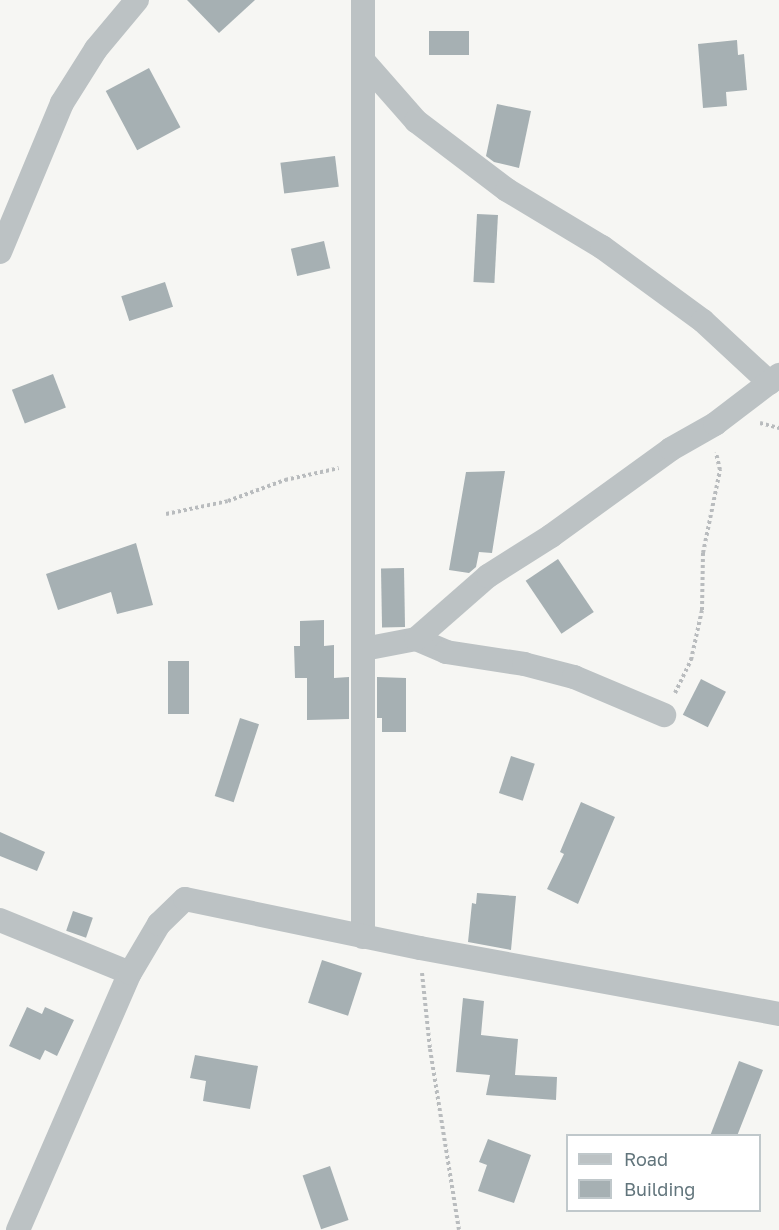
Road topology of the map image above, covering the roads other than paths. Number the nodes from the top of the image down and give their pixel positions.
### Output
1 (137, 0) edge
2 (363, 0) edge
3 (366, 64) junction
4 (0, 252) edge
5 (775, 379) edge
6 (416, 639) junction
7 (364, 648) junction
8 (664, 715) road end
9 (0, 920) edge
10 (363, 937) junction
11 (130, 973) junction
12 (779, 1014) edge
13 (18, 1230) edge

1 - 4 street
2 - 3 street
3 - 5 street
3 - 7 street
5 - 6 street
6 - 7 street
6 - 8 street
7 - 10 street
9 - 11 street
10 - 11 street
10 - 12 street
11 - 13 street

